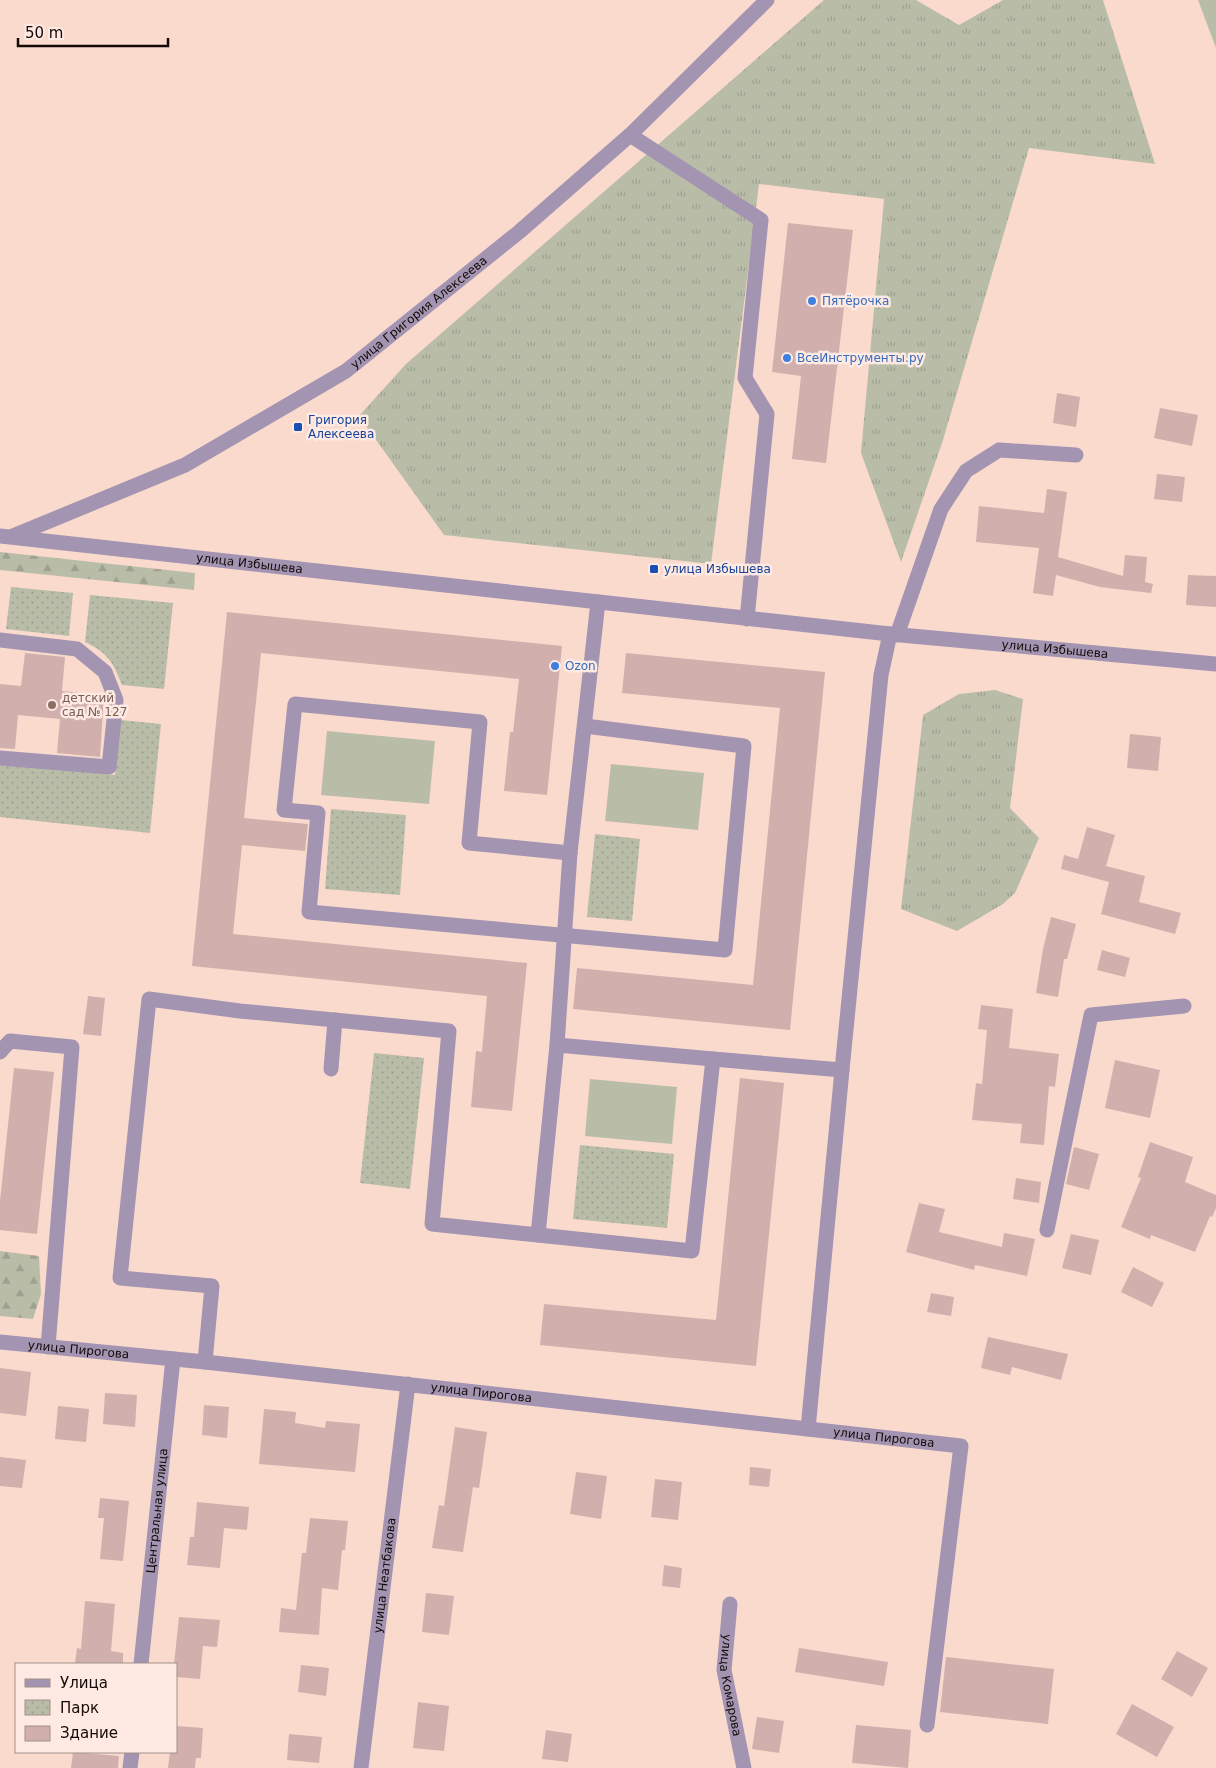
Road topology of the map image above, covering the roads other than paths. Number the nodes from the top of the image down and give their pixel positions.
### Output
1 (768, 0) edge
2 (630, 135) junction
3 (1076, 455) dead end
4 (6, 536) edge
5 (598, 602) junction
6 (747, 619) junction
7 (893, 634) junction
8 (0, 640) edge
9 (1216, 664) edge
10 (585, 726) junction
11 (0, 758) edge
12 (570, 853) junction
13 (565, 937) junction
14 (1184, 1006) dead end
15 (335, 1020) junction
16 (557, 1045) junction
17 (0, 1052) edge
18 (713, 1059) junction
19 (331, 1069) dead end
20 (842, 1070) junction
21 (1047, 1230) dead end
22 (538, 1235) junction
23 (0, 1342) edge
24 (48, 1347) junction
25 (173, 1359) junction
26 (205, 1362) junction
27 (408, 1384) junction
28 (808, 1429) junction
29 (730, 1604) dead end
30 (141, 1663) edge
31 (927, 1725) dead end
32 (132, 1753) edge
33 (130, 1768) edge
34 (361, 1768) edge
35 (744, 1768) edge

1 - 2 street, улица Григория Алексеева
2 - 4 street, улица Григория Алексеева
2 - 6 street
3 - 7 street
4 - 5 street, улица Избышева
5 - 6 street, улица Избышева
5 - 10 street
6 - 7 street, улица Избышева
7 - 9 street, улица Избышева
7 - 20 street
8 - 11 street
10 - 12 street
10 - 13 street
12 - 13 street
12 - 13 street
13 - 16 street
14 - 21 street
15 - 19 street
15 - 22 street
15 - 26 street
16 - 18 street
16 - 22 street
17 - 24 street
18 - 20 street
18 - 22 street
20 - 28 street
23 - 24 street, улица Пирогова
24 - 25 street, улица Пирогова
25 - 26 street, улица Пирогова
25 - 30 street, Центральная улица
26 - 27 street, улица Пирогова
27 - 28 street, улица Пирогова
27 - 34 street, улица Неатбакова
28 - 31 street, улица Пирогова
29 - 35 street, улица Комарова
32 - 33 street

